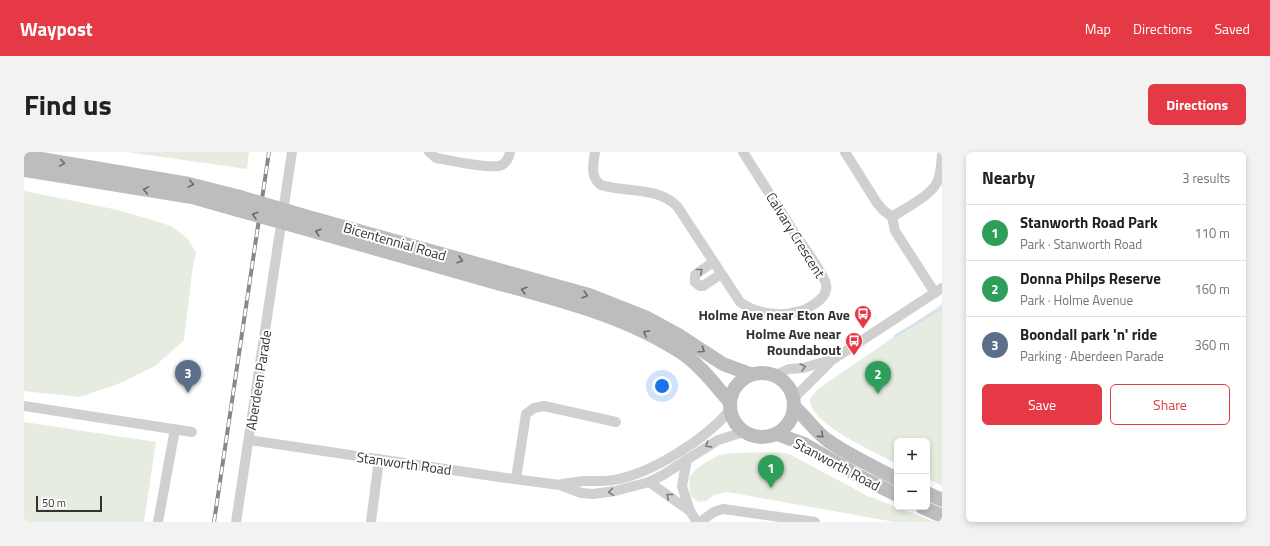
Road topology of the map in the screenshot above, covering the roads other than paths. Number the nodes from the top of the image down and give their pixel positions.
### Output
1 (292, 152) edge
2 (429, 152) edge
3 (510, 152) edge
4 (595, 152) edge
5 (743, 152) edge
6 (845, 152) edge
7 (942, 155) edge
8 (24, 156) edge
9 (24, 170) edge
10 (239, 204) junction
11 (892, 217) junction
12 (300, 221) junction
13 (713, 262) junction
14 (721, 274) junction
15 (939, 291) edge
16 (832, 360) junction
17 (750, 374) junction
18 (775, 375) junction
19 (794, 403) junction
20 (24, 406) edge
21 (729, 406) junction
22 (616, 422) dead end
23 (175, 429) junction
24 (192, 432) dead end
25 (744, 432) junction
26 (777, 434) junction
27 (249, 440) junction
28 (688, 458) junction
29 (379, 459) junction
30 (894, 477) edge
31 (516, 479) junction
32 (649, 482) junction
33 (560, 485) junction
34 (894, 494) edge
35 (930, 494) edge
36 (942, 500) edge
37 (929, 510) edge
38 (690, 511) junction
39 (942, 516) edge
40 (158, 522) edge
41 (236, 522) edge
42 (371, 522) edge
43 (697, 522) edge
44 (700, 522) edge
45 (814, 522) edge

1 - 27 street, Aberdeen Parade
2 - 3 street
4 - 13 street, Calvary Crescent
5 - 14 street, Calvary Crescent
6 - 11 street
7 - 11 street
8 -> 10 main road, Bicentennial Road
10 -> 9 main road, Bicentennial Road
10 - 12 main road, Bicentennial Road, bridge
11 - 15 street
12 -> 17 main road, Bicentennial Road
21 -> 12 main road, Bicentennial Road
13 - 14 street, Calvary Crescent
14 -> 13 street
15 - 16 street
18 -> 16 street
16 - 19 street
17 - 18 main road
17 - 21 main road
18 - 19 main road
19 - 26 main road
19 -> 30 main road, Stanworth Road
20 - 23 street
21 - 25 main road
21 - 33 street, Stanworth Road
22 - 31 street
23 - 24 street
23 - 40 street
25 - 26 main road
25 -> 28 street, Stanworth Road
26 - 34 main road, Stanworth Road
27 - 29 street, Stanworth Road
27 - 41 street, Aberdeen Parade
28 - 32 street, Stanworth Road
28 - 38 street
29 - 31 street, Stanworth Road
29 - 42 street
31 - 33 street, Stanworth Road
32 -> 33 street, Stanworth Road
38 -> 32 street
35 - 36 main road
37 - 39 main road
38 - 43 street
44 - 45 street

